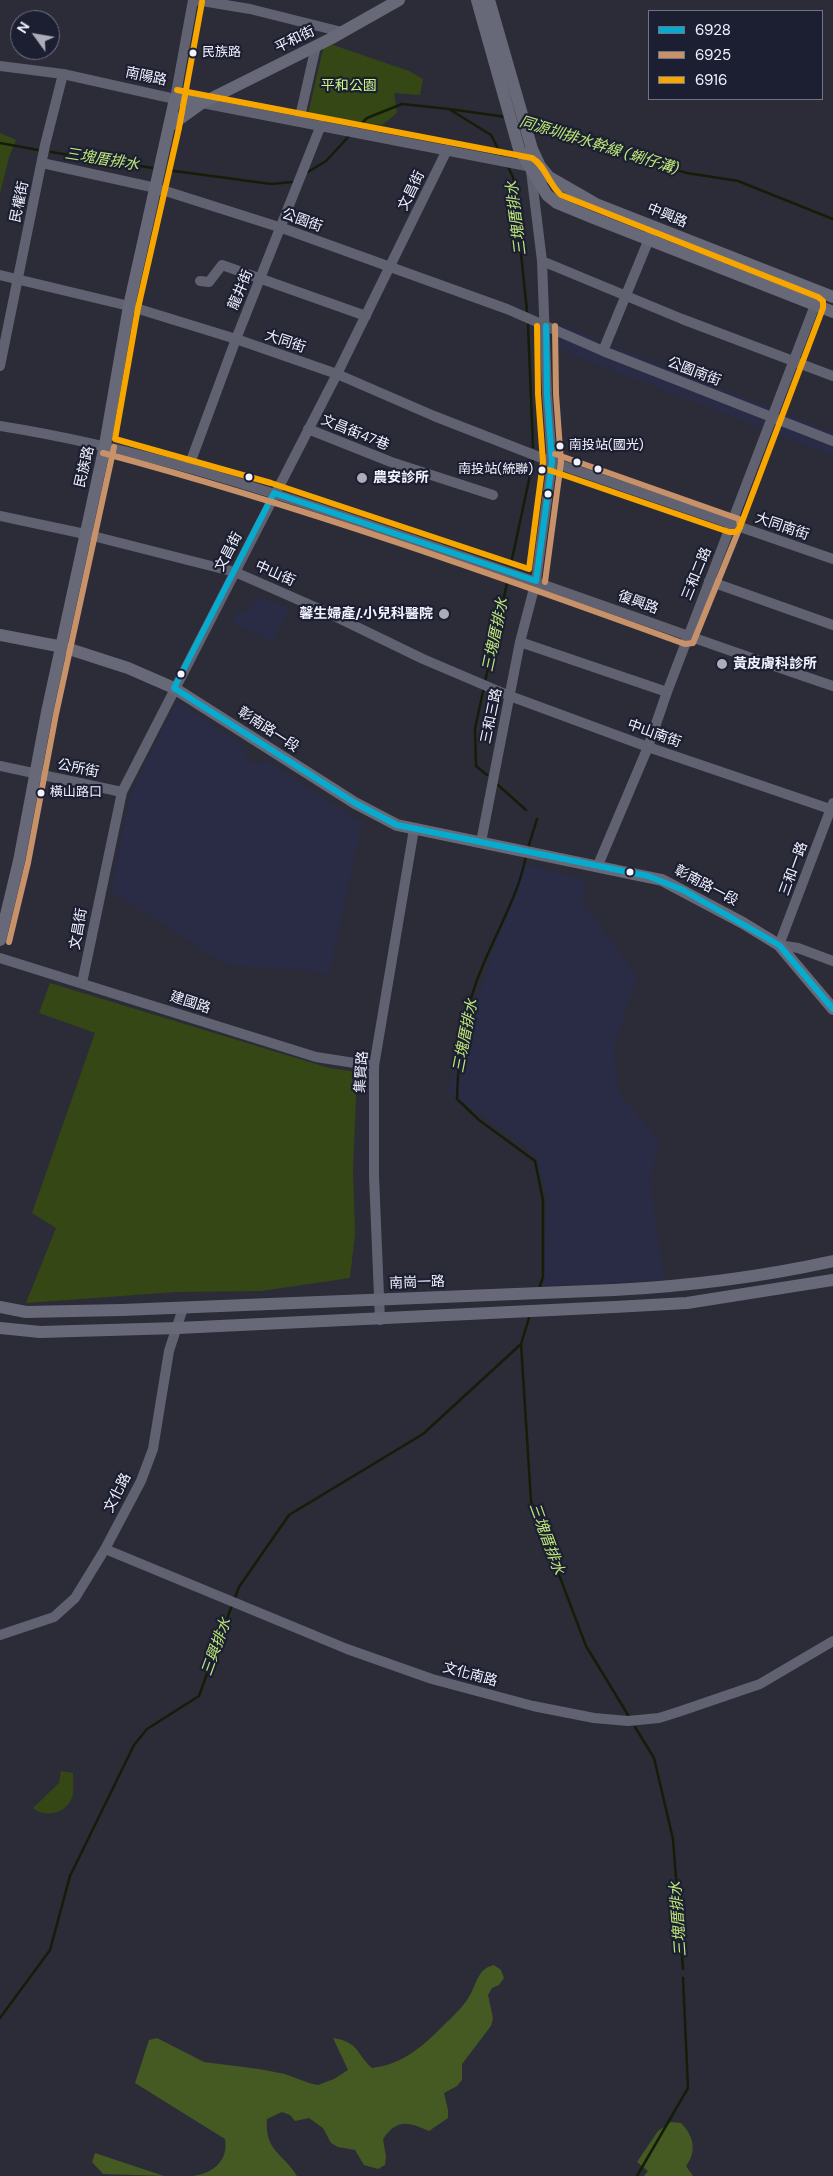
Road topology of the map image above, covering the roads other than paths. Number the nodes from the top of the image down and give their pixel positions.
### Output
1 (195, 0) edge
2 (398, 0) edge
3 (477, 0) edge
4 (489, 0) edge
5 (342, 32) junction
6 (316, 46) junction
7 (0, 66) edge
8 (63, 74) junction
9 (176, 99) junction
10 (202, 103) junction
11 (517, 119) junction
12 (299, 121) junction
13 (170, 126) junction
14 (321, 126) junction
15 (532, 149) junction
16 (447, 150) junction
17 (42, 163) junction
18 (530, 166) junction
19 (549, 177) junction
20 (156, 188) junction
21 (596, 204) junction
22 (590, 217) junction
23 (653, 226) junction
24 (282, 228) junction
25 (650, 239) junction
26 (542, 261) junction
27 (391, 267) junction
28 (0, 275) edge
29 (261, 278) junction
30 (18, 279) junction
31 (200, 281) dead end
32 (820, 292) junction
33 (625, 296) junction
34 (833, 297) edge
35 (815, 305) junction
36 (129, 306) junction
37 (833, 312) edge
38 (366, 316) junction
39 (546, 326) junction
40 (236, 339) junction
41 (603, 351) junction
42 (794, 360) junction
43 (0, 366) edge
44 (337, 374) junction
45 (833, 376) edge
46 (771, 417) junction
47 (0, 426) edge
48 (308, 429) junction
49 (833, 441) edge
50 (105, 445) junction
51 (552, 462) junction
52 (189, 466) junction
53 (274, 493) junction
54 (493, 495) dead end
55 (0, 516) edge
56 (732, 524) junction
57 (85, 534) junction
58 (833, 560) edge
59 (235, 572) junction
60 (536, 580) junction
61 (709, 581) junction
62 (833, 624) edge
63 (0, 635) edge
64 (688, 636) junction
65 (520, 642) junction
66 (62, 648) junction
67 (472, 679) joint
68 (833, 686) edge
69 (174, 688) junction
70 (667, 692) junction
71 (510, 696) junction
72 (648, 747) junction
73 (0, 766) edge
74 (36, 775) junction
75 (122, 792) junction
76 (832, 807) edge
77 (414, 829) junction
78 (481, 842) junction
79 (598, 865) junction
80 (0, 940) edge
81 (779, 945) junction
82 (0, 958) edge
83 (833, 961) edge
84 (82, 983) junction
85 (833, 1009) edge
86 (374, 1066) junction
87 (833, 1261) edge
88 (833, 1280) edge
89 (379, 1299) junction
90 (0, 1307) edge
91 (182, 1308) junction
92 (380, 1320) junction
93 (0, 1328) edge
94 (178, 1328) junction
95 (105, 1549) junction
96 (0, 1635) edge
97 (833, 1641) edge

1 - 5 street
1 - 9 street, 民族路
2 - 5 main road, 平和街
3 - 11 main road, 中興路
4 - 11 main road, 中興路
5 - 6 main road, 平和街
6 - 10 main road, 平和街
6 - 12 street
7 - 8 street, 南陽路
8 - 9 street, 南陽路
8 - 17 street, 民權街
9 - 10 main road, 南陽路
9 - 13 main road, 民族路
10 - 12 street, 南陽路
10 - 13 main road, 平和街
11 - 15 main road, 中興路
11 - 18 main road, 中興路
12 - 14 street, 南陽路
13 - 20 main road, 民族路
14 - 16 street, 南陽路
14 - 24 street, 龍井街
15 - 18 street, 三和三路
15 - 19 main road, 中興路
16 - 18 street
16 - 27 street, 文昌街
17 - 20 street, 公園街
17 - 30 street, 民權街
18 - 19 street
18 - 22 main road, 中興路
18 - 26 street, 三和三路
19 - 21 main road, 中興路
20 - 24 street, 公園街
20 - 36 main road, 民族路
21 - 22 main road
21 - 23 main road, 中興路
22 - 25 main road, 中興路
23 - 25 street
23 - 32 main road, 中興路
24 - 27 street, 公園街
24 - 29 street, 龍井街
25 - 33 street
25 - 35 main road, 中興路
26 - 33 street
26 - 39 street, 三和三路
27 - 38 street, 文昌街
27 - 39 street, 公園街
28 - 30 street, 大同街
29 - 31 street
29 - 38 street
29 - 40 street, 龍井街
30 - 36 street, 大同街
30 - 43 street, 民權街
32 - 34 main road, 中興路
32 - 35 street, 三和二路
33 - 41 street
33 - 42 street
35 - 37 main road, 中興路
35 - 42 street, 三和二路
36 - 40 street, 大同街
36 - 50 main road, 民族路
38 - 44 street, 文昌街
39 - 41 street, 公園南街
39 - 51 street, 三和三路
40 - 44 street, 大同街
40 - 52 street, 龍井街
41 - 46 street, 公園南街
42 - 45 street
42 - 46 street, 三和二路
44 - 48 street, 文昌街
44 - 51 street, 大同街
46 - 49 street, 公園南街
46 - 56 street, 三和二路
47 - 50 street, 復興路
48 - 53 street, 文昌街
48 - 54 street, 文昌街47巷
50 - 52 street, 復興路
50 - 57 main road, 民族路
51 - 56 street, 大同南街
51 - 60 street, 三和三路
52 - 53 street, 復興路
53 - 59 street, 文昌街
53 - 60 street, 復興路
55 - 57 street, 中山街
56 - 58 street, 大同南街
56 - 61 street, 三和二路
57 - 59 street, 中山街
57 - 66 main road, 民族路
59 - 67 street, 中山街
59 - 69 street, 文昌街
60 - 64 street, 復興路
60 - 65 street, 三和三路
61 - 62 street
61 - 64 street, 三和二路
63 - 66 main road, 彰南路一段
64 - 68 street, 復興路
64 - 70 street, 三和二路
65 - 70 street
65 - 71 street, 三和三路
66 - 69 main road, 彰南路一段
66 - 74 main road, 民族路
67 - 71 street, 中山南街
69 - 75 street, 文昌街
69 - 77 main road, 彰南路一段
70 - 72 street, 三和二路
71 - 72 street, 中山南街
71 - 78 street, 三和三路
72 - 76 street, 中山南街
72 - 79 street, 三和二路
73 - 74 street, 公所街
74 - 75 street, 公所街
74 - 80 main road, 民族路
75 - 84 street, 文昌街
76 - 81 street, 三和一路
77 - 78 main road, 彰南路一段
77 - 86 street, 集賢路
78 - 79 main road, 彰南路一段
79 - 81 main road, 彰南路一段
81 - 83 street
81 - 85 main road, 彰南路一段
82 - 84 street, 建國路
84 - 86 street, 建國路
86 - 89 street, 集賢路
87 - 89 main road, 南崗一路
88 - 92 main road
89 - 91 main road, 南崗一路
89 - 92 street, 集賢路
90 - 91 main road, 南崗一路
91 - 94 street, 文化路
92 - 94 main road
93 - 94 main road
94 - 95 street, 文化路
95 - 96 street, 文化路
95 - 97 street, 文化南路

